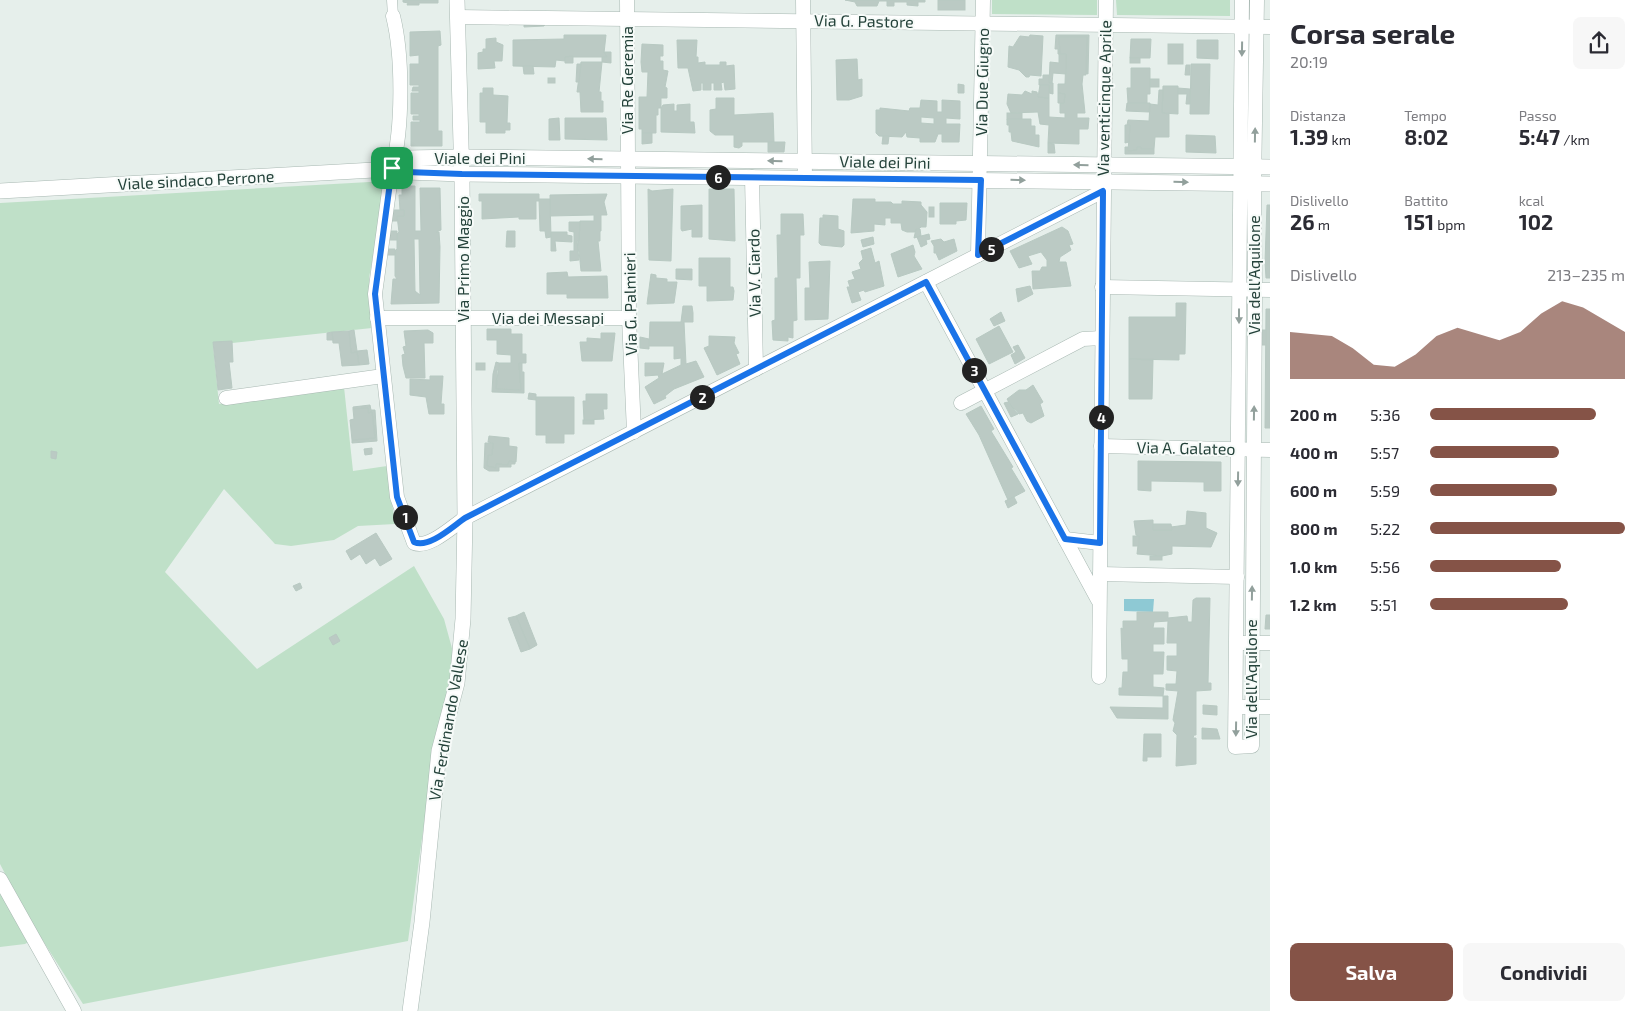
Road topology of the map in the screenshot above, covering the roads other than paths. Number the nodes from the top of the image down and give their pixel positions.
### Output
1 (392, 0) edge
2 (457, 0) edge
3 (627, 0) edge
4 (803, 0) edge
5 (983, 0) edge
6 (1106, 0) edge
7 (1242, 0) edge
8 (1257, 0) edge
9 (393, 16) joint
10 (458, 16) junction
11 (627, 18) junction
12 (803, 20) junction
13 (983, 23) junction
14 (1105, 24) junction
15 (1242, 26) junction
16 (1263, 27) edge
17 (461, 157) junction
18 (627, 160) junction
19 (804, 162) junction
20 (981, 163) junction
21 (1103, 165) junction
22 (1247, 167) junction
23 (1270, 167) edge
24 (392, 168) junction
25 (462, 174) junction
26 (628, 176) junction
27 (752, 177) junction
28 (804, 178) junction
29 (981, 180) junction
30 (1247, 184) junction
31 (1270, 184) edge
32 (1103, 186) junction
33 (0, 192) edge
34 (978, 255) junction
35 (926, 282) junction
36 (1102, 287) junction
37 (1239, 289) junction
38 (1255, 290) junction
39 (1270, 290) edge
40 (377, 318) junction
41 (463, 318) junction
42 (629, 318) junction
43 (1102, 338) junction
44 (756, 369) junction
45 (383, 376) junction
46 (985, 390) junction
47 (226, 398) dead end
48 (961, 403) dead end
49 (634, 432) junction
50 (1101, 446) junction
51 (1239, 449) junction
52 (1253, 450) junction
53 (1270, 450) edge
54 (465, 518) junction
55 (1065, 539) junction
56 (1100, 543) junction
57 (1100, 574) junction
58 (1237, 577) junction
59 (1099, 602) junction
60 (1236, 643) junction
61 (1251, 643) junction
62 (1270, 643) edge
63 (1099, 677) dead end
64 (1236, 707) junction
65 (1251, 707) junction
66 (1270, 707) edge
67 (0, 879) edge
68 (74, 1011) edge
69 (410, 1011) edge

1 - 9 street
2 - 10 street, Via Primo Maggio
3 - 11 street, Via Re Geremia
4 - 12 street
5 - 13 street, Via Due Giugno
6 - 14 street, Via venticinque Aprile
7 - 15 street, Via dell'Aquilone
8 - 16 street, Via dell'Aquilone
9 - 24 street
10 - 11 street, Via G. Pastore
10 - 17 street, Via Primo Maggio
11 - 12 street, Via G. Pastore
11 - 18 street, Via Re Geremia
12 - 13 street, Via G. Pastore
12 - 19 street
13 - 14 street, Via G. Pastore
13 - 20 street, Via Due Giugno
14 - 15 street, Via G. Pastore
14 - 21 street, Via venticinque Aprile
15 - 16 street, Via G. Pastore
15 -> 22 street, Via dell'Aquilone
22 -> 16 street, Via dell'Aquilone
18 -> 17 street, Viale dei Pini
17 - 24 street, Viale dei Pini
17 - 25 street, Via Primo Maggio
19 -> 18 street, Viale dei Pini
18 - 26 street, Via Re Geremia
19 - 20 street, Viale dei Pini
19 - 28 street
21 -> 20 street, Viale dei Pini
20 - 29 street, Via Due Giugno
21 - 22 street, Viale dei Pini
21 - 32 street, Via venticinque Aprile
22 - 23 street, Viale dei Pini
22 - 30 street, Via dell'Aquilone
24 - 25 street, Viale dei Pini
24 - 33 street, Viale sindaco Perrone
24 - 40 street
25 - 26 street, Viale dei Pini
25 - 41 street, Via Primo Maggio
26 - 27 street, Viale dei Pini
26 - 42 street, Via G. Palmieri
27 - 28 street, Viale dei Pini
27 - 44 street, Via V. Ciardo
28 - 29 street, Viale dei Pini
29 -> 32 street, Viale dei Pini
29 - 34 street, Via Due Giugno
30 - 31 street, Viale dei Pini
32 -> 30 street, Viale dei Pini
30 - 37 street, Via dell'Aquilone
30 - 38 street, Via dell'Aquilone
32 - 34 street
32 - 36 street, Via venticinque Aprile
34 - 35 street
35 - 44 street
35 - 46 street
36 - 37 street
36 - 43 street, Via venticinque Aprile
37 - 38 street
37 -> 51 street, Via dell'Aquilone
38 - 39 street
52 -> 38 street, Via dell'Aquilone
40 - 41 street, Via dei Messapi
40 - 45 street
41 - 42 street, Via dei Messapi
41 - 54 street, Via Primo Maggio
42 - 49 street, Via G. Palmieri
43 - 46 street
43 - 50 street, Via venticinque Aprile
44 - 49 street
45 - 47 street
45 - 54 street
46 - 48 street
46 - 55 street
49 - 54 street
50 - 51 street, Via A. Galateo
50 - 56 street, Via venticinque Aprile
51 - 52 street, Via A. Galateo
51 -> 58 street, Via dell'Aquilone
52 - 53 street, Via A. Galateo
61 -> 52 street, Via dell'Aquilone
54 - 69 street, Via Ferdinando Vallese
55 - 56 street
55 - 59 street
56 - 57 street, Via venticinque Aprile
57 - 58 street
57 - 59 street, Via venticinque Aprile
58 - 60 street, Via dell'Aquilone
59 - 63 street, Via venticinque Aprile
60 - 61 street
60 - 64 street, Via dell'Aquilone
61 - 62 street
61 - 65 street, Via dell'Aquilone
64 - 65 street
64 -> 65 street, Via dell'Aquilone
65 - 66 street
67 - 68 street

